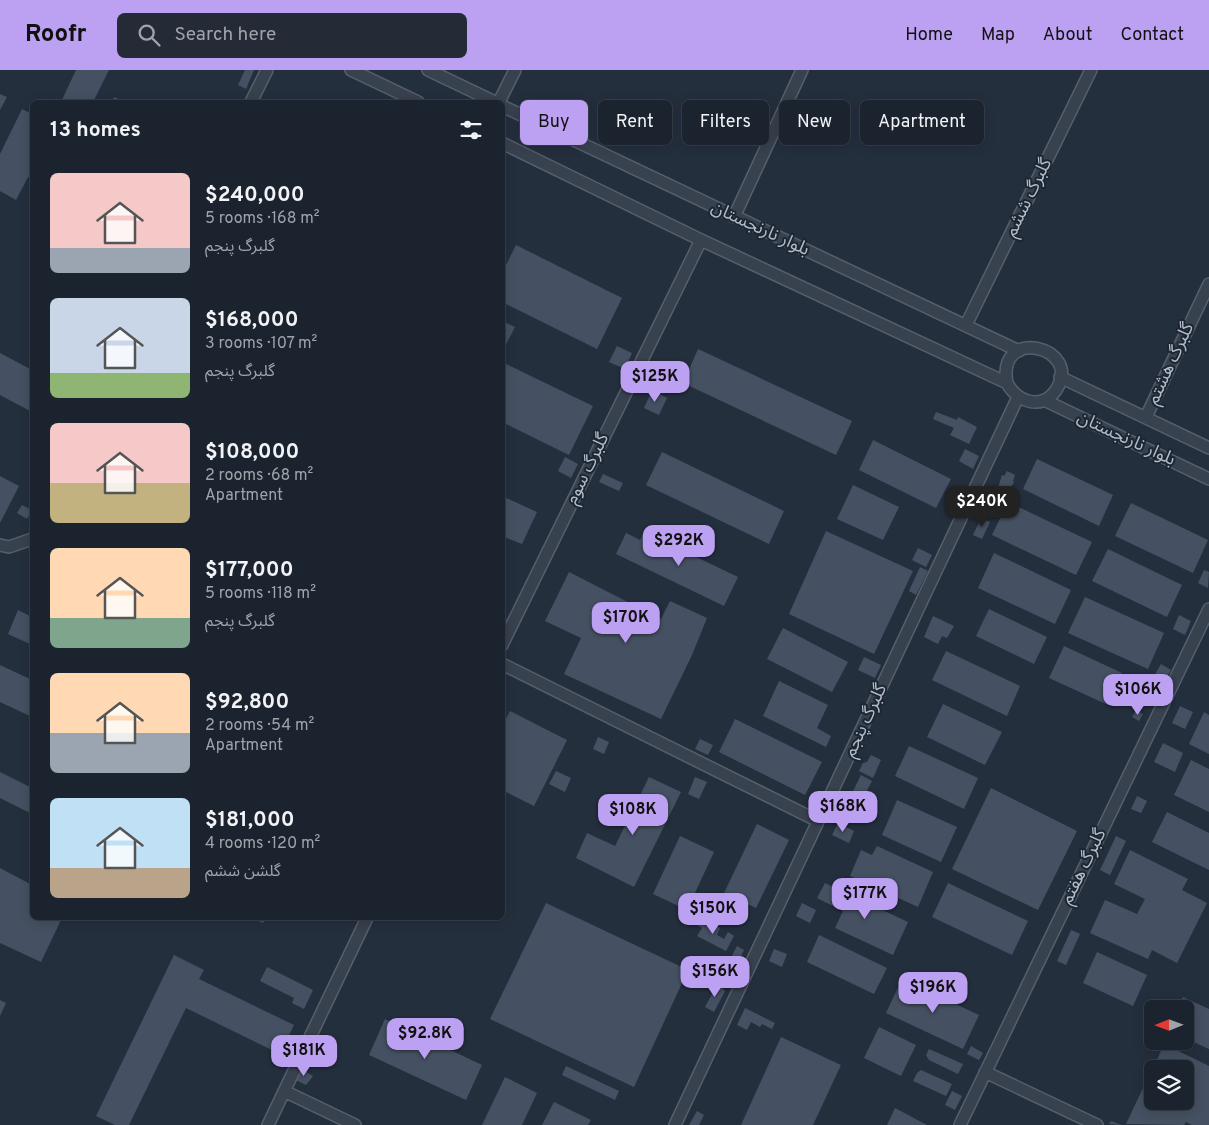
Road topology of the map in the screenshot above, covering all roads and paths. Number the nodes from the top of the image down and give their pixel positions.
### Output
1 (267, 70) edge
2 (351, 70) edge
3 (428, 70) edge
4 (515, 70) edge
5 (802, 70) edge
6 (1091, 70) edge
7 (252, 100) edge
8 (414, 100) edge
9 (491, 100) edge
10 (500, 100) edge
11 (505, 107) edge
12 (505, 144) edge
13 (734, 217) junction
14 (701, 240) junction
15 (1209, 284) edge
16 (966, 325) junction
17 (1019, 351) junction
18 (1060, 377) junction
19 (1007, 383) junction
20 (1018, 398) junction
21 (1044, 400) junction
22 (1146, 417) junction
23 (1209, 448) edge
24 (1209, 478) edge
25 (30, 540) edge
26 (4, 546) edge
27 (1209, 608) edge
28 (505, 639) edge
29 (505, 665) edge
30 (818, 821) junction
31 (366, 920) edge
32 (985, 1072) junction
33 (284, 1090) junction
34 (268, 1125) edge
35 (355, 1125) edge
36 (676, 1125) edge
37 (960, 1125) edge
38 (1097, 1125) edge

1 - 7 street
2 - 8 street
3 - 9 street
4 - 10 street
5 - 13 street
6 - 16 street, گلبرگ ششم
11 - 13 street, بلوار نارنجستان
12 - 14 street, بلوار نارنجستان
13 - 16 street, بلوار نارنجستان
14 - 19 street, بلوار نارنجستان
14 - 28 street, گلبرگ سوم
15 - 22 street, گلبرگ هشتم
16 - 17 street, بلوار نارنجستان
17 - 18 street
17 - 19 street
18 - 21 street
18 - 22 street, بلوار نارنجستان
19 - 20 street, بلوار نارنجستان
20 - 21 street, بلوار نارنجستان
20 - 30 street, گلبرگ پنجم
21 - 24 street, بلوار نارنجستان
22 - 23 street, بلوار نارنجستان
25 - 26 street
27 - 32 street, گلبرگ هفتم
29 - 30 street
30 - 36 street, گلبرگ پنجم
31 - 33 street
32 - 37 street, گلبرگ هفتم
32 - 38 street
33 - 34 street
33 - 35 street

